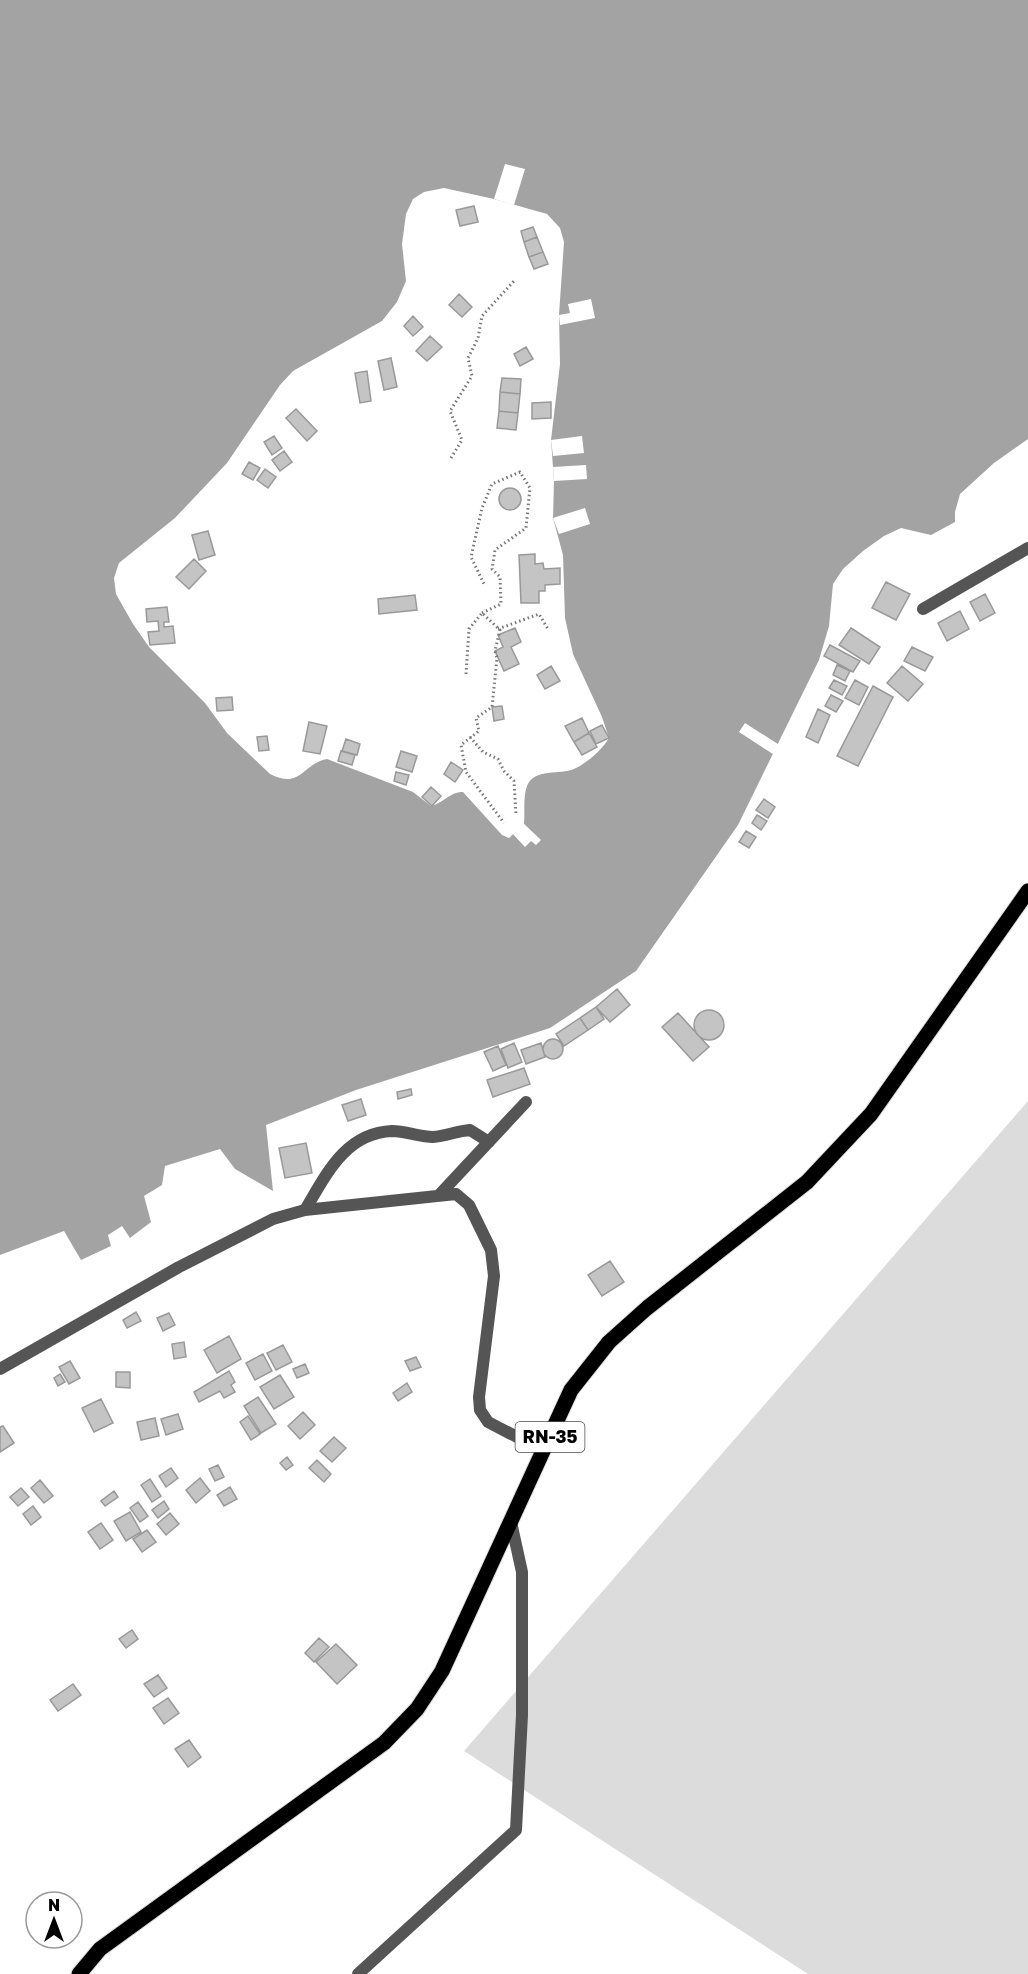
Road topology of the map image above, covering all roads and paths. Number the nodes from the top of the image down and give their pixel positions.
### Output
1 (514, 281) dead end
2 (451, 458) dead end
3 (1028, 548) edge
4 (484, 584) dead end
5 (923, 609) dead end
6 (482, 614) junction
7 (498, 629) junction
8 (548, 629) dead end
9 (466, 674) dead end
10 (470, 737) junction
11 (516, 815) dead end
12 (504, 823) dead end
13 (1028, 891) edge
14 (526, 1101) dead end
15 (489, 1142) junction
16 (440, 1194) junction
17 (305, 1210) junction
18 (0, 1369) edge
19 (544, 1451) junction
20 (511, 1522) junction
21 (80, 1974) edge
22 (358, 1974) edge

1 - 2 path
3 - 5 street
4 - 6 path
6 - 7 path
6 - 9 path
7 - 8 path
7 - 10 path
10 - 11 path
10 - 12 path
13 - 19 main road, RN-35
14 - 15 street
15 - 16 street
15 - 17 street
16 - 17 street
16 - 19 street
17 - 18 street
19 - 20 main road, RN-35
20 - 21 main road, RN-35
20 - 22 street

